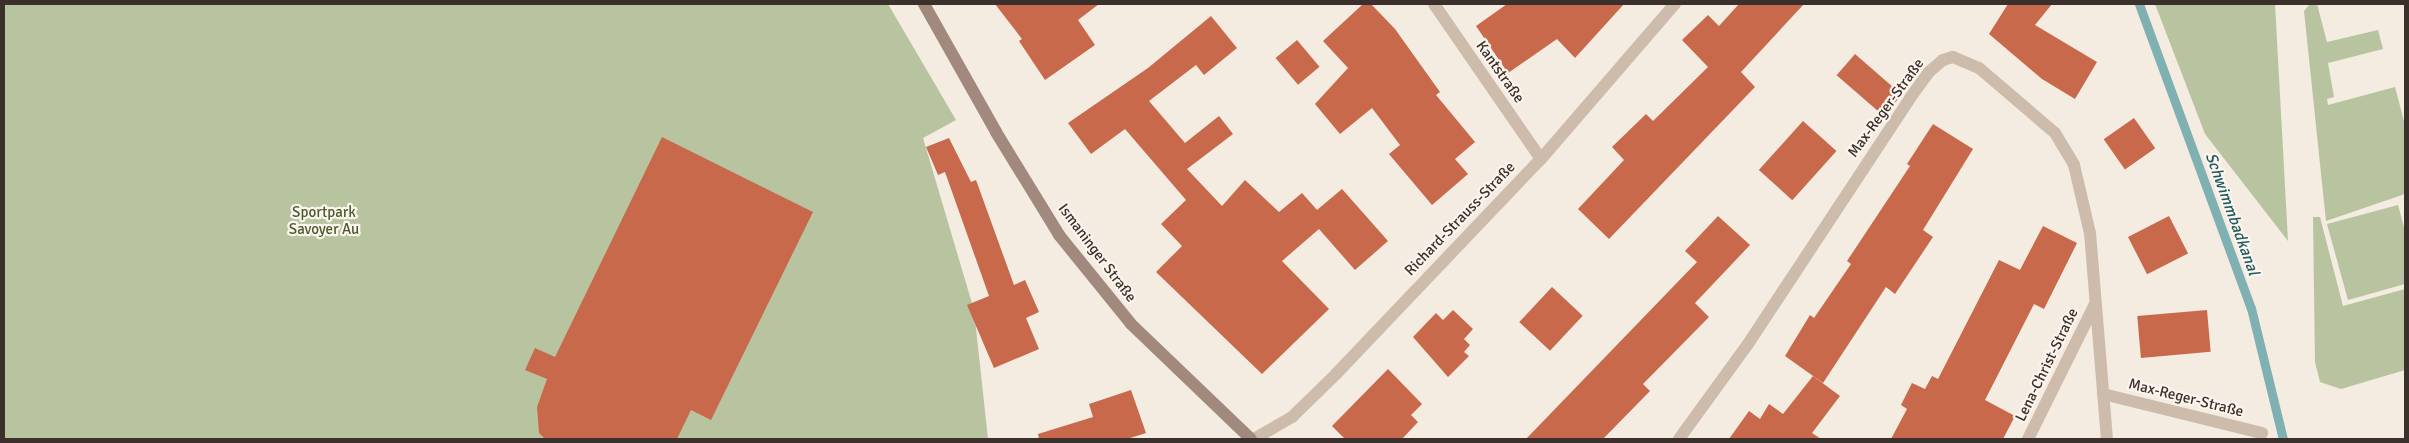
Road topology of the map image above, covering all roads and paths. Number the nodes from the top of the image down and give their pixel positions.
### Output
1 (924, 4) edge
2 (1434, 4) edge
3 (1675, 4) edge
4 (1541, 159) junction
5 (2095, 304) junction
6 (2103, 394) junction
7 (2262, 433) dead end
8 (1252, 439) edge
9 (1679, 439) edge
10 (2028, 439) edge
11 (2107, 439) edge

1 - 8 street, Ismaninger Straße
2 - 4 street, Kantstraße
3 - 4 street, Richard-Strauss-Straße
4 - 8 street, Richard-Strauss-Straße
5 - 6 street, Max-Reger-Straße
5 - 9 street, Max-Reger-Straße
5 - 10 street, Lena-Christ-Straße
6 - 7 street, Max-Reger-Straße
6 - 11 street, Max-Reger-Straße

